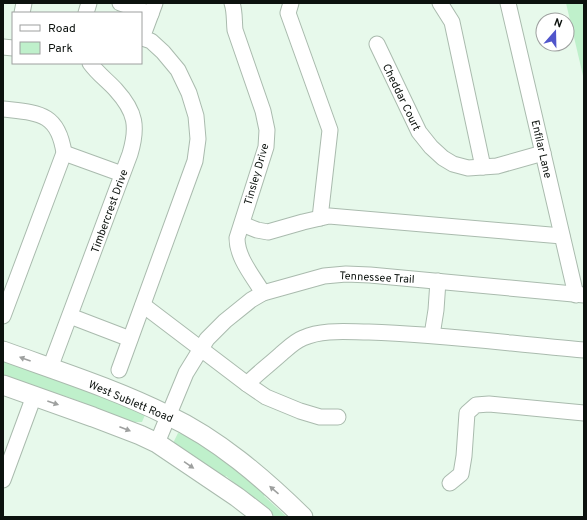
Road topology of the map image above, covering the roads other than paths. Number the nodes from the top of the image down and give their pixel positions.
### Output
1 (120, 3) edge
2 (232, 3) edge
3 (291, 3) edge
4 (440, 3) edge
5 (508, 3) edge
6 (153, 8) edge
7 (377, 44) dead end
8 (91, 64) edge
9 (3, 109) edge
10 (64, 153) junction
11 (543, 153) junction
12 (483, 167) junction
13 (122, 174) junction
14 (320, 218) junction
15 (242, 224) junction
16 (562, 236) junction
17 (438, 281) junction
18 (263, 293) junction
19 (580, 295) edge
20 (143, 305) junction
21 (3, 316) edge
22 (70, 316) junction
23 (432, 335) junction
24 (130, 339) junction
25 (201, 349) junction
26 (3, 350) edge
27 (584, 350) edge
28 (50, 368) junction
29 (119, 370) dead end
30 (247, 384) junction
31 (3, 385) edge
32 (34, 396) junction
33 (584, 413) edge
34 (168, 415) junction
35 (338, 417) dead end
36 (157, 443) junction
37 (3, 480) edge
38 (450, 483) dead end
39 (263, 517) edge
40 (303, 517) edge

1 - 6 street
2 - 15 street, Tinsley Drive
3 - 14 street
4 - 12 street
5 - 11 street, Enfilar Lane
6 - 20 street
7 - 12 street, Cheddar Court
8 - 13 street, Timbercrest Drive
9 - 10 street
10 - 13 street
10 - 21 street
11 - 12 street, Cheddar Court
11 - 16 street, Enfilar Lane
13 - 22 street, Timbercrest Drive
14 - 15 street
14 - 16 street
15 - 18 street, Tinsley Drive
16 - 19 street, Enfilar Lane
17 - 18 street, Tennessee Trail
17 - 19 street, Tennessee Trail
17 - 23 street
18 - 25 street, Tennessee Trail
20 - 24 street
20 - 25 street
22 - 24 street
22 - 28 street, Timbercrest Drive
23 - 27 street
23 - 30 street
24 - 29 street
25 - 30 street
25 - 34 street, Tennessee Trail
28 -> 26 main road, West Sublett Road
28 - 34 main road, West Sublett Road
30 - 35 street
31 - 32 main road
32 -> 36 main road
32 - 37 street
33 - 38 street
34 - 36 street, Tennessee Trail
40 -> 34 main road, West Sublett Road
36 -> 39 main road

